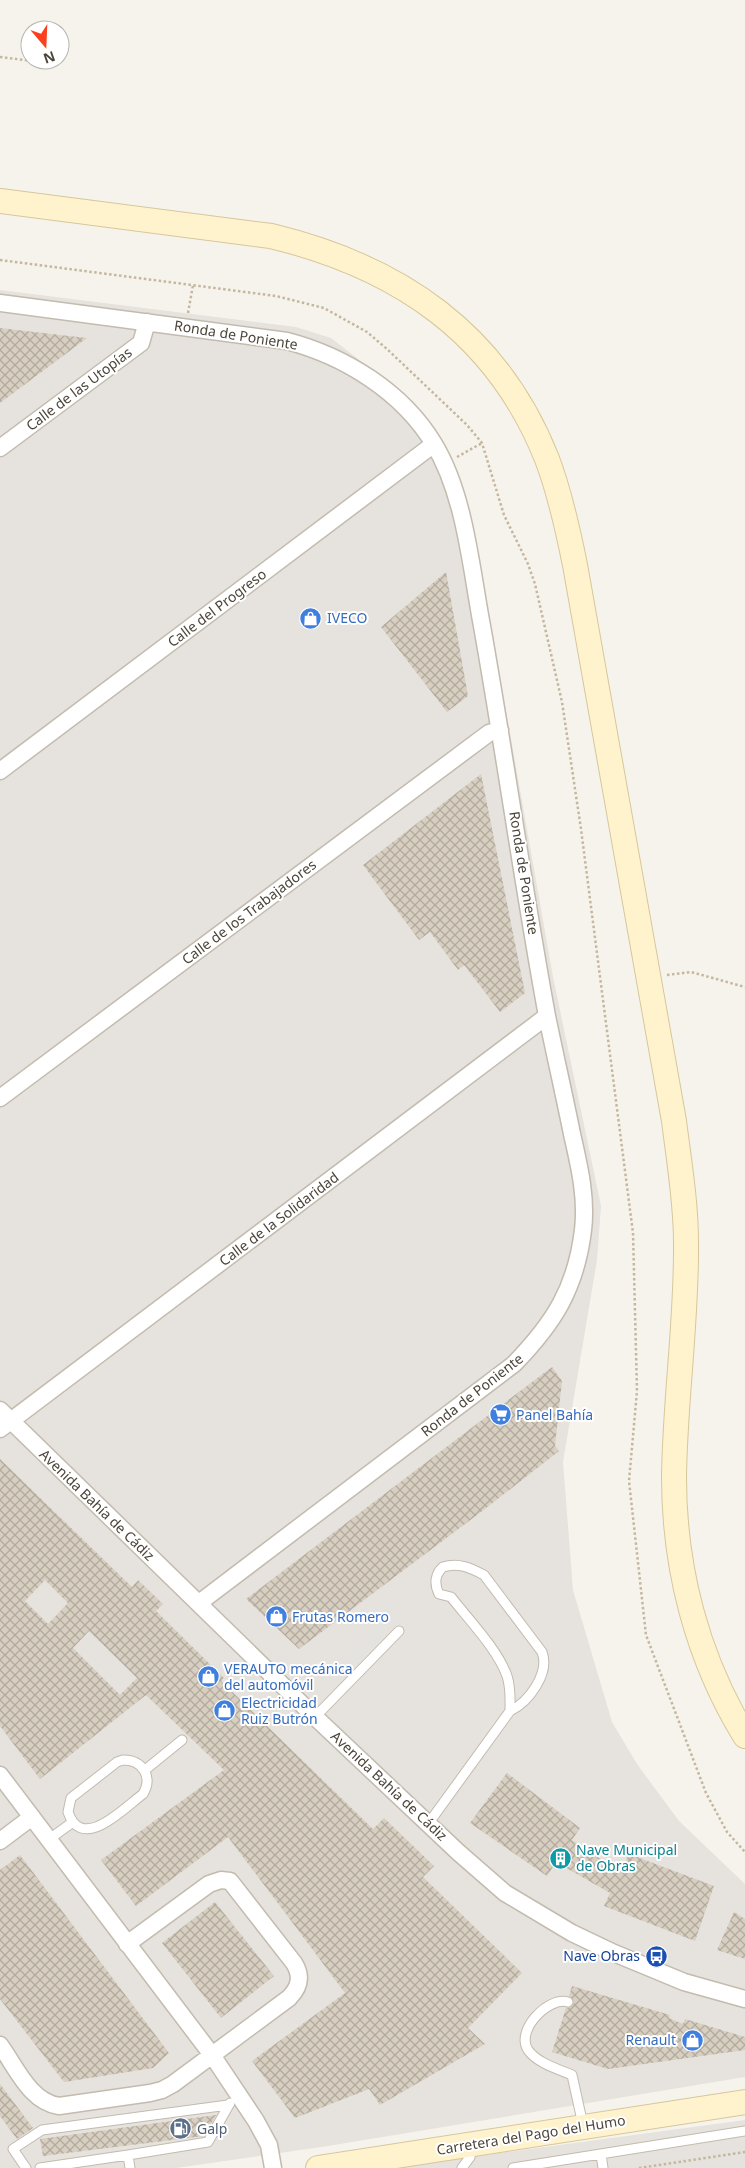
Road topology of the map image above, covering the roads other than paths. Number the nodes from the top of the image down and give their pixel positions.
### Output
1 (0, 201) edge
2 (0, 303) edge
3 (147, 322) junction
4 (434, 444) junction
5 (0, 448) edge
6 (500, 730) junction
7 (0, 771) edge
8 (547, 1016) junction
9 (0, 1098) edge
10 (4, 1420) edge
11 (199, 1603) junction
12 (399, 1631) dead end
13 (510, 1711) junction
14 (316, 1717) junction
15 (745, 1736) edge
16 (182, 1740) dead end
17 (145, 1770) junction
18 (0, 1775) edge
19 (32, 1817) junction
20 (73, 1822) junction
21 (428, 1824) junction
22 (48, 1840) junction
23 (0, 1841) edge
24 (127, 1944) junction
25 (745, 1999) edge
26 (568, 2002) dead end
27 (0, 2045) edge
28 (212, 2055) junction
29 (234, 2101) junction
30 (745, 2102) edge
31 (583, 2127) junction
32 (745, 2131) edge
33 (470, 2144) junction
34 (601, 2154) junction
35 (128, 2155) junction
36 (26, 2168) edge
37 (40, 2168) edge
38 (130, 2168) edge
39 (273, 2168) edge
40 (318, 2168) edge
41 (322, 2168) edge
42 (462, 2168) edge
43 (513, 2168) edge
44 (603, 2168) edge

1 - 15 main road
2 - 3 street, Ronda de Poniente
3 - 4 street, Ronda de Poniente
3 - 5 street, Calle de las Utopías
4 - 6 street, Ronda de Poniente
4 - 7 street, Calle del Progreso
6 - 8 street, Ronda de Poniente
6 - 9 street, Calle de los Trabajadores
8 - 10 street, Calle de la Solidaridad
8 - 11 street, Ronda de Poniente
10 - 11 street, Avenida Bahía de Cádiz
11 - 14 street, Avenida Bahía de Cádiz
12 - 14 lane
13 - 13 lane
13 - 21 lane
14 - 21 street, Avenida Bahía de Cádiz
16 - 17 lane
17 - 20 lane
17 - 20 lane
18 - 19 street
19 - 22 street
19 - 23 street
20 - 22 lane
21 - 25 street, Avenida Bahía de Cádiz
22 - 24 street
24 - 28 street
24 - 28 street
26 - 31 lane
27 - 28 street
28 - 29 street
29 - 35 lane
29 - 36 lane
29 - 39 street
30 - 31 main road, Carretera del Pago del Humo
31 - 33 main road, Carretera del Pago del Humo
32 - 34 lane
33 - 41 main road, Carretera del Pago del Humo
33 - 42 lane
34 - 43 lane
34 - 44 lane
35 - 37 lane
35 - 38 lane
40 - 41 main road, Carretera del Pago del Humo

